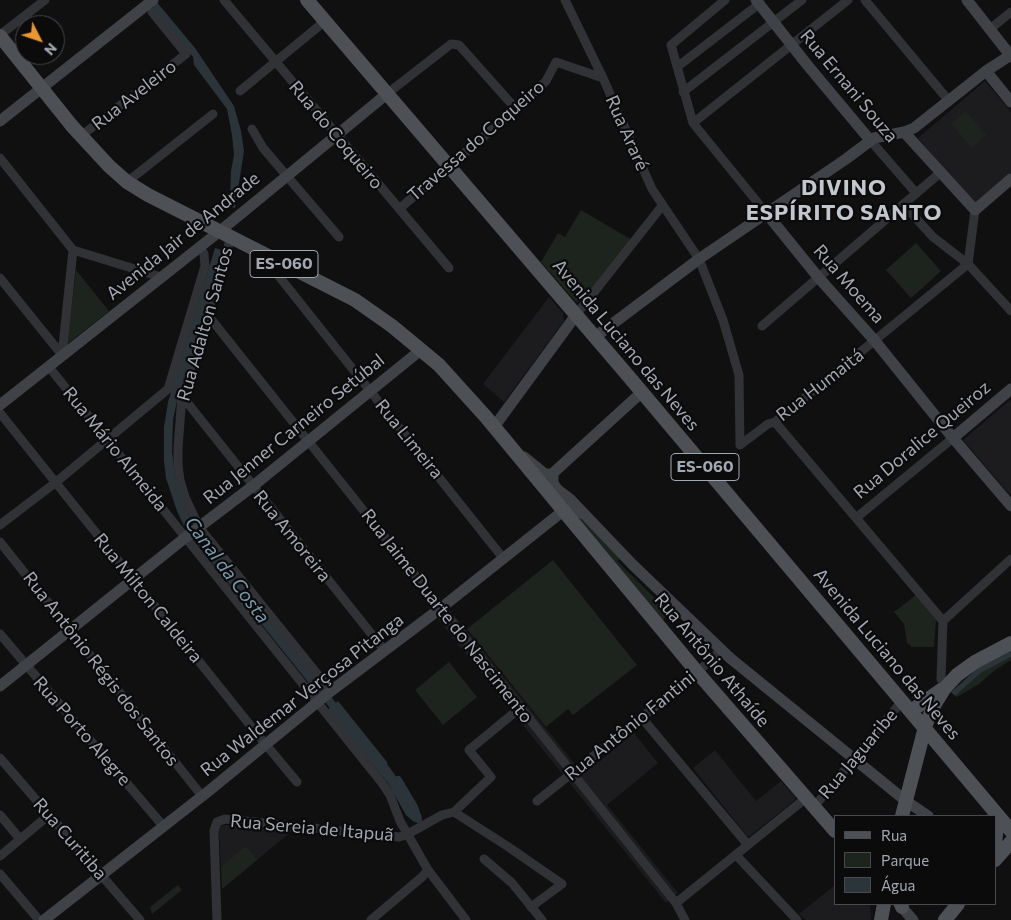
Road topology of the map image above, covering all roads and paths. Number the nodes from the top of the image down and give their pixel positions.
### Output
1 (45, 0) edge
2 (224, 0) edge
3 (307, 0) edge
4 (565, 0) edge
5 (725, 0) edge
6 (802, 0) edge
7 (848, 0) edge
8 (865, 0) edge
9 (967, 0) edge
10 (758, 2) edge
11 (151, 5) edge
12 (1011, 12) edge
13 (325, 21) junction
14 (774, 21) junction
15 (990, 29) junction
16 (0, 35) edge
17 (791, 44) junction
18 (1011, 55) edge
19 (275, 62) junction
20 (677, 67) junction
21 (986, 71) junction
22 (603, 78) junction
23 (42, 88) junction
24 (240, 92) dead end
25 (683, 92) junction
26 (388, 93) junction
27 (949, 102) junction
28 (1011, 102) edge
29 (516, 109) junction
30 (213, 114) dead end
31 (0, 121) edge
32 (693, 123) junction
33 (252, 129) dead end
34 (904, 132) junction
35 (336, 135) junction
36 (81, 136) junction
37 (870, 140) junction
38 (0, 158) edge
39 (449, 166) junction
40 (941, 172) junction
41 (287, 176) junction
42 (1010, 181) edge
43 (127, 182) junction
44 (916, 193) junction
45 (903, 204) junction
46 (662, 206) junction
47 (399, 209) junction
48 (975, 210) junction
49 (767, 214) junction
50 (225, 234) junction
51 (338, 237) dead end
52 (200, 247) junction
53 (73, 250) junction
54 (258, 250) junction
55 (699, 260) junction
56 (968, 264) junction
57 (449, 268) dead end
58 (162, 277) junction
59 (818, 277) junction
60 (0, 278) edge
61 (1011, 311) edge
62 (207, 314) junction
63 (576, 315) junction
64 (762, 326) dead end
65 (595, 337) junction
66 (875, 341) junction
67 (422, 349) junction
68 (62, 355) junction
69 (49, 366) junction
70 (1011, 389) edge
71 (370, 391) junction
72 (642, 392) junction
73 (182, 396) junction
74 (0, 405) edge
75 (0, 413) edge
76 (774, 422) junction
77 (494, 427) junction
78 (107, 438) junction
79 (953, 438) junction
80 (308, 441) junction
81 (740, 445) joint
82 (514, 451) junction
83 (553, 473) junction
84 (55, 483) junction
85 (253, 486) junction
86 (1011, 506) edge
87 (563, 511) junction
88 (583, 514) junction
89 (856, 518) junction
90 (0, 525) edge
91 (193, 532) junction
92 (0, 542) edge
93 (503, 558) junction
94 (1011, 560) edge
95 (134, 579) junction
96 (441, 608) junction
97 (943, 621) junction
98 (71, 629) junction
99 (0, 634) edge
100 (1011, 643) edge
101 (721, 650) junction
102 (385, 652) junction
103 (26, 665) junction
104 (697, 672) junction
105 (0, 686) edge
106 (944, 688) junction
107 (330, 692) junction
108 (318, 702) junction
109 (907, 706) junction
110 (520, 708) junction
111 (642, 718) junction
112 (925, 727) junction
113 (265, 744) junction
114 (0, 758) edge
115 (854, 759) junction
116 (572, 772) junction
117 (297, 782) dead end
118 (202, 796) junction
119 (537, 801) dead end
120 (906, 801) junction
121 (810, 802) junction
122 (994, 810) junction
123 (454, 812) junction
124 (0, 815) edge
125 (49, 815) junction
126 (902, 815) edge
127 (927, 815) edge
128 (995, 815) edge
129 (823, 818) junction
130 (996, 819) edge
131 (164, 826) junction
132 (834, 830) edge
133 (1011, 831) edge
134 (408, 834) junction
135 (834, 834) edge
136 (20, 840) junction
137 (1011, 842) edge
138 (748, 845) junction
139 (999, 853) edge
140 (736, 855) junction
141 (0, 856) edge
142 (484, 859) dead end
143 (428, 870) junction
144 (0, 874) edge
145 (101, 874) junction
146 (676, 903) junction
147 (877, 905) edge
148 (884, 905) edge
149 (901, 905) edge
150 (957, 905) edge
151 (531, 907) junction
152 (39, 920) edge
153 (44, 920) edge
154 (140, 920) edge
155 (217, 920) edge
156 (370, 920) edge
157 (466, 920) edge
158 (542, 920) edge
159 (685, 920) edge
160 (797, 920) edge
161 (880, 920) edge
162 (913, 920) edge
163 (945, 920) edge

1 - 16 street
2 - 19 street, Rua do Coqueiro
3 - 13 main road, Avenida Luciano das Neves / ES-060
4 - 22 street, Rua Araré
5 - 20 street, Rua Moema
6 - 14 street
7 - 17 street
8 - 27 street
9 - 15 street
10 - 14 street, Rua Ernani Souza
10 - 20 street
11 - 23 street
11 - 36 street, Rua Aveleiro
12 - 15 street
13 - 19 street
13 - 26 main road, Avenida Luciano das Neves / ES-060
14 - 17 street, Rua Ernani Souza
14 - 25 street
15 - 18 street
16 - 23 main road, ES-060
17 - 32 street
17 - 37 street, Rua Ernani Souza
18 - 21 street
19 - 24 street
19 - 35 street, Rua do Coqueiro
20 - 25 street, Rua Moema
21 - 27 street
21 - 28 street
22 - 29 street, Travessa do Coqueiro
22 - 46 street, Rua Araré
23 - 31 street
23 - 36 main road, ES-060
25 - 32 street, Rua Moema
26 - 29 street
26 - 35 street, Avenida Jair de Andrade
26 - 39 main road, Avenida Luciano das Neves / ES-060
27 - 34 street
29 - 39 street, Travessa do Coqueiro
30 - 43 street
32 - 49 street, Rua Moema
33 - 41 street
34 - 37 street
34 - 40 street
35 - 41 street, Avenida Jair de Andrade
35 - 47 street, Rua do Coqueiro
36 - 43 main road, ES-060
37 - 44 street, Rua Ernani Souza
37 - 49 street
38 - 53 street
39 - 47 street, Travessa do Coqueiro
39 - 63 main road, Avenida Luciano das Neves / ES-060
40 - 44 street
40 - 48 street
41 - 50 street, Avenida Jair de Andrade
41 - 51 street
42 - 48 street
43 - 50 main road, ES-060
44 - 45 street
45 - 56 street
45 - 59 street
46 - 55 street, Rua Araré
46 - 63 street
47 - 57 street, Rua do Coqueiro
48 - 56 street
49 - 55 street
49 - 59 street, Rua Moema
50 - 52 street, Avenida Jair de Andrade
50 - 54 main road, ES-060
50 - 62 street, Rua Adalton Santos
52 - 58 street, Avenida Jair de Andrade
52 - 78 street, Rua Adalton Santos
53 - 58 street
53 - 68 street
54 - 67 main road, ES-060
54 - 71 street, Rua Limeira
55 - 65 street
55 - 81 street, Rua Araré
56 - 61 street
56 - 66 street, Rua Humaitá
58 - 68 street, Avenida Jair de Andrade
59 - 64 street
59 - 66 street, Rua Moema
60 - 68 street
62 - 73 street, Rua Adalton Santos
62 - 80 street, Rua Jaime Duarte do Nascimento
63 - 65 main road, Avenida Luciano das Neves / ES-060
63 - 77 street
65 - 72 main road, Avenida Luciano das Neves / ES-060
66 - 76 street, Rua Humaitá
66 - 79 street, Rua Moema
67 - 71 street, Rua Jenner Carneiro Setúbal
67 - 77 main road, ES-060
68 - 69 street, Avenida Jair de Andrade
69 - 74 street, Avenida Jair de Andrade
69 - 78 street, Rua Mário Almeida
70 - 79 street, Rua Doralice Queiroz
71 - 80 street, Rua Jenner Carneiro Setúbal
71 - 93 street, Rua Limeira
72 - 83 street
72 - 109 main road, Avenida Luciano das Neves / ES-060
73 - 85 street, Rua Amoreira
73 - 91 street, Rua Adalton Santos
75 - 84 street, Rua Milton Caldeira
76 - 81 street, Rua Humaitá
76 - 89 street
77 - 82 main road, ES-060
78 - 84 street
78 - 91 street, Rua Mário Almeida
79 - 86 street, Rua Moema
79 - 89 street, Rua Doralice Queiroz
80 - 85 street, Rua Jenner Carneiro Setúbal
80 - 96 street, Rua Jaime Duarte do Nascimento
82 - 83 street
82 - 87 main road, ES-060
83 - 88 street
84 - 90 street
84 - 95 street, Rua Milton Caldeira
85 - 91 street, Rua Jenner Carneiro Setúbal
85 - 102 street, Rua Amoreira
87 - 88 street
87 - 93 street, Rua Waldemar Verçosa Pitanga
87 - 104 main road, Rua Antônio Athaíde / ES-060
88 - 101 street
89 - 97 street
91 - 95 street, Rua Jenner Carneiro Setúbal
91 - 107 street, Rua Adalton Santos
91 - 108 street, Rua Mário Almeida
92 - 98 street, Rua Antônio Régis dos Santos
93 - 96 street, Rua Waldemar Verçosa Pitanga
94 - 97 street
95 - 98 street, Rua Jenner Carneiro Setúbal
95 - 113 street, Rua Milton Caldeira
96 - 102 street, Rua Waldemar Verçosa Pitanga
96 - 110 street, Rua Jaime Duarte do Nascimento
97 - 106 street
98 - 103 street, Rua Jenner Carneiro Setúbal
98 - 118 street, Rua Antônio Régis dos Santos
99 - 103 street, Rua Porto Alegre
100 - 106 main road
101 - 104 street, Rua Antônio Fantini
101 - 115 street
102 - 107 street, Rua Waldemar Verçosa Pitanga
103 - 105 street, Rua Jenner Carneiro Setúbal
103 - 131 street, Rua Porto Alegre
104 - 111 street, Rua Antônio Fantini
104 - 121 main road, Rua Antônio Athaíde / ES-060
106 - 109 main road
106 - 112 main road
107 - 108 street, Rua Waldemar Verçosa Pitanga
108 - 113 street, Rua Waldemar Verçosa Pitanga
108 - 134 street, Rua Mário Almeida
109 - 112 main road, Avenida Luciano das Neves / ES-060
109 - 115 street, Rua Jaguaribe
110 - 116 street, Rua Jaime Duarte do Nascimento
110 - 123 street
111 - 116 street, Rua Antônio Fantini
111 - 138 street
112 - 120 main road
112 - 122 main road, Avenida Luciano das Neves / ES-060
113 - 117 street, Rua Milton Caldeira
113 - 118 street, Rua Waldemar Verçosa Pitanga
114 - 125 street, Rua Curitiba
115 - 120 street
115 - 121 street, Rua Jaguaribe
116 - 119 street, Rua Antônio Fantini
116 - 146 street, Rua Jaime Duarte do Nascimento
118 - 131 street, Rua Waldemar Verçosa Pitanga
120 - 126 main road
120 - 127 street
121 - 129 main road, Rua Antônio Athaíde / ES-060
121 - 138 street, Rua Jaguaribe
122 - 128 main road
122 - 133 main road, Avenida Luciano das Neves
123 - 134 street
123 - 151 street
124 - 136 street
125 - 136 street
125 - 145 street, Rua Curitiba
129 - 132 main road, Rua Antônio Athaíde
129 - 135 main road
130 - 139 main road
131 - 145 street, Rua Waldemar Verçosa Pitanga
134 - 143 street, Rua Mário Almeida
134 - 155 street, Rua Sereia de Itapuã
136 - 141 street
137 - 139 main road
138 - 140 street, Rua Jaguaribe
140 - 146 street, Rua Jaguaribe
140 - 160 street
142 - 151 street
143 - 156 street
143 - 157 street, Rua Mário Almeida
144 - 152 street
145 - 153 street, Rua Waldemar Verçosa Pitanga
145 - 154 street, Rua Curitiba
146 - 159 street, Rua Jaime Duarte do Nascimento
147 - 161 main road
148 - 161 main road
149 - 162 street
150 - 163 main road
151 - 158 street

